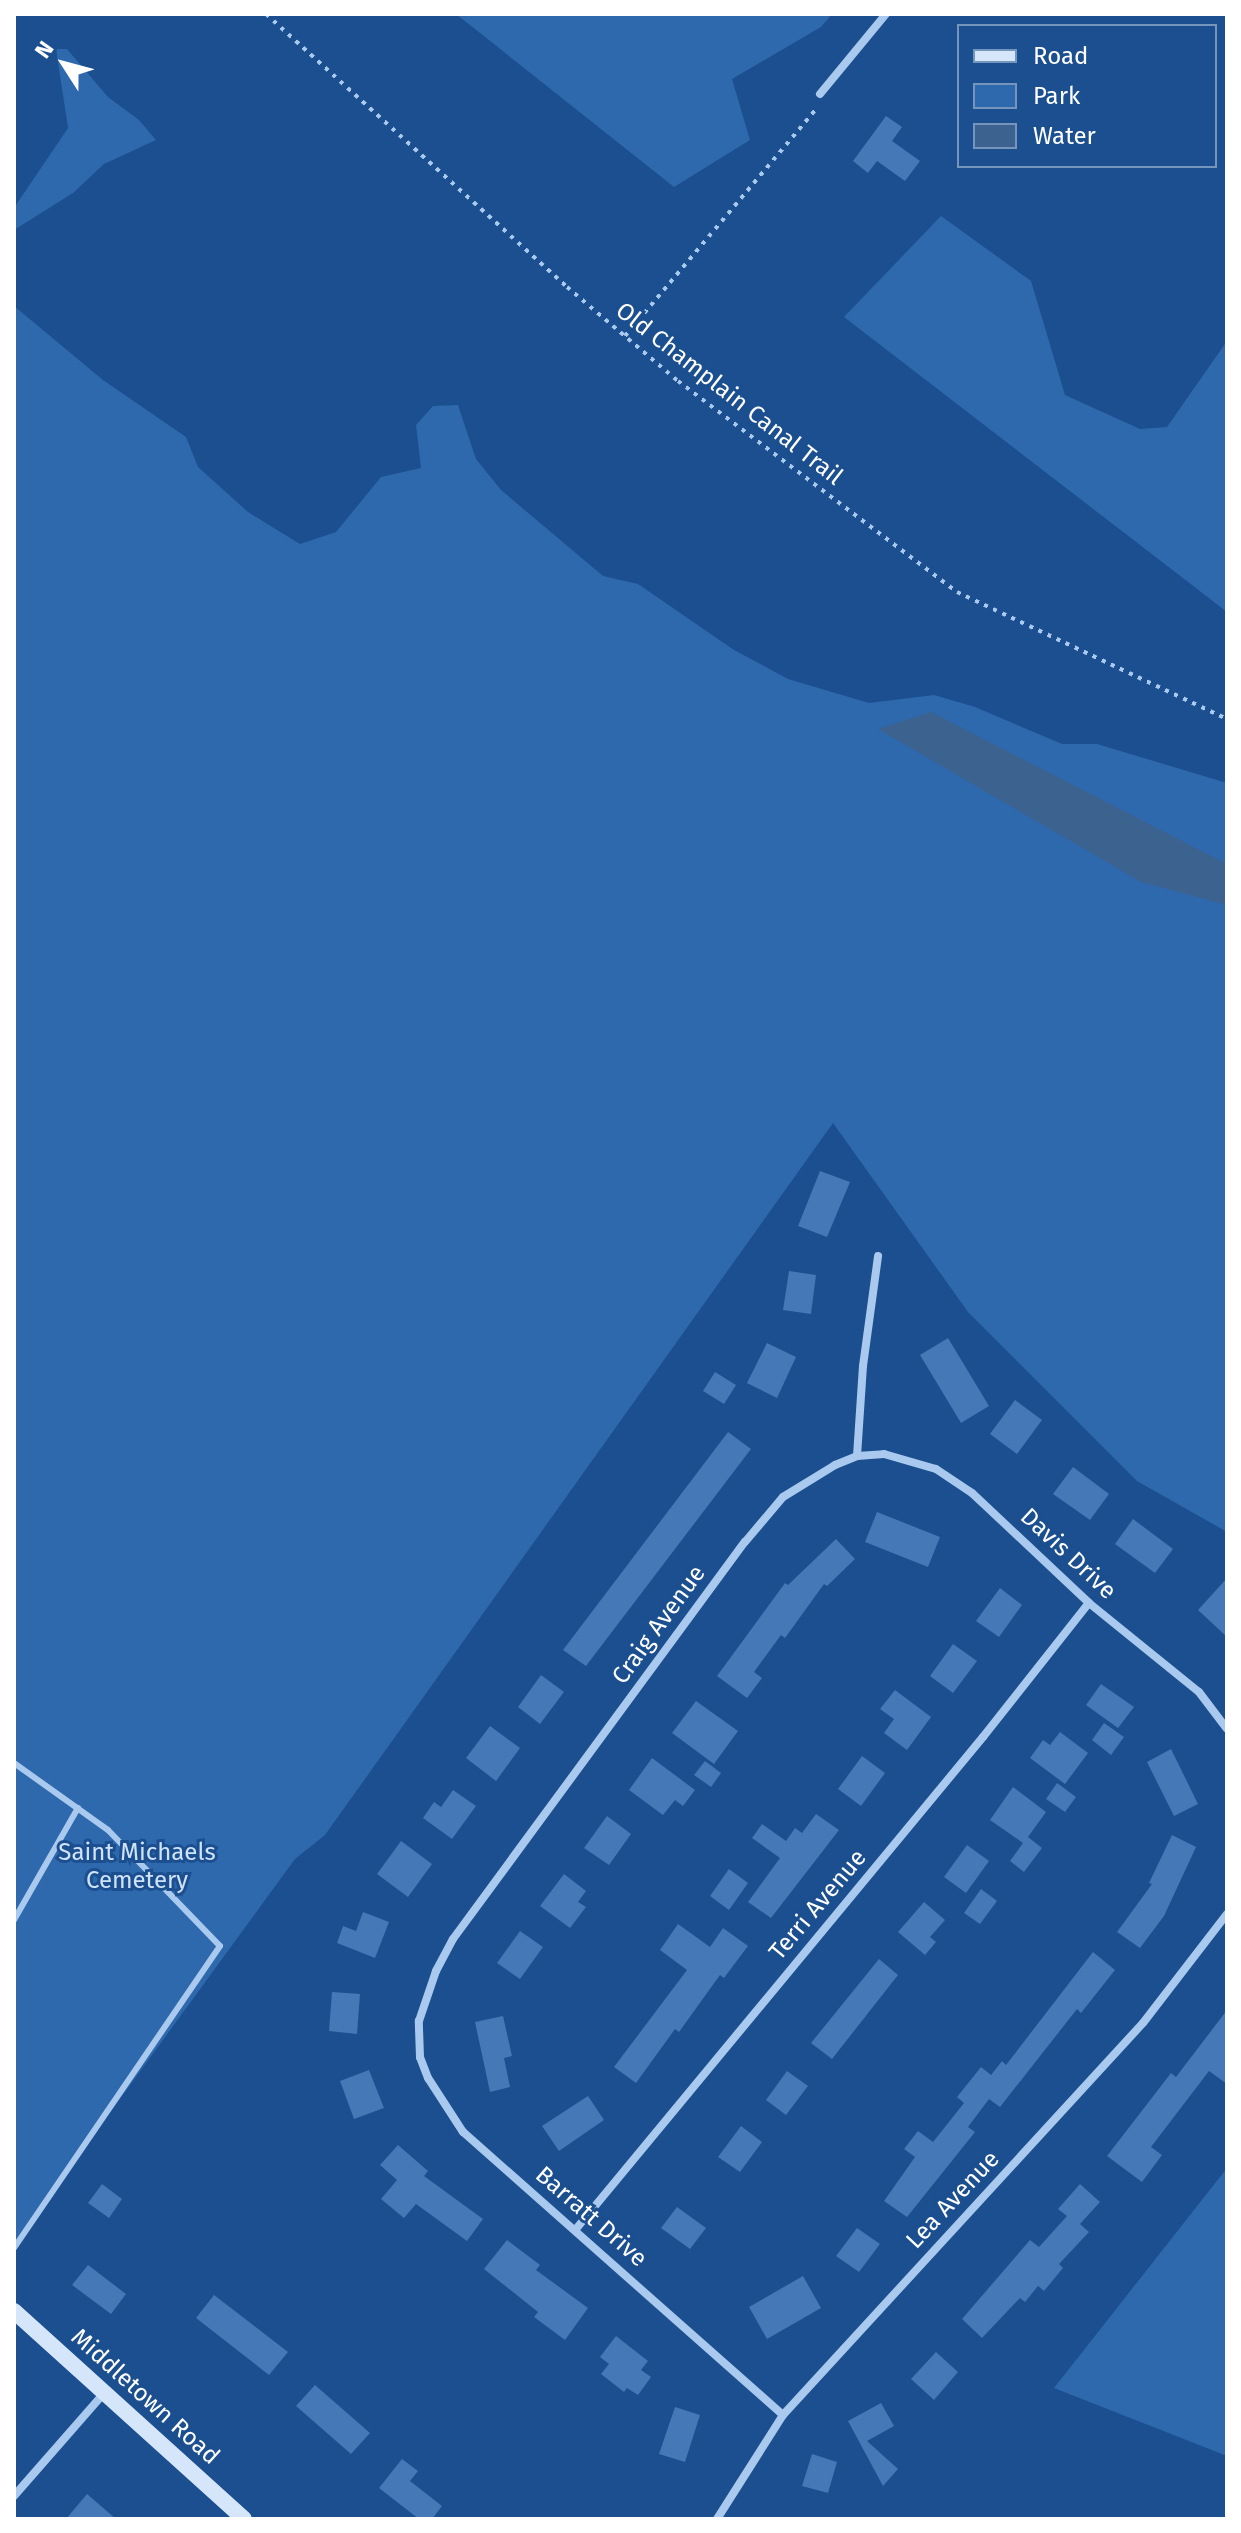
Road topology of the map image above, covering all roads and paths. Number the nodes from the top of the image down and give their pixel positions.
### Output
1 (266, 14) edge
2 (886, 14) edge
3 (820, 94) joint
4 (625, 336) junction
5 (1227, 719) edge
6 (878, 1256) dead end
7 (857, 1456) junction
8 (1089, 1603) junction
9 (1227, 1729) edge
10 (14, 1763) edge
11 (78, 1808) junction
12 (1227, 1914) edge
13 (14, 1920) edge
14 (419, 2021) joint
15 (576, 2229) junction
16 (14, 2248) edge
17 (14, 2311) edge
18 (105, 2392) junction
19 (783, 2415) junction
20 (14, 2496) edge
21 (244, 2519) edge
22 (717, 2519) edge

1 - 4 path, Old Champlain Canal Trail
2 - 3 street
3 - 4 path
4 - 5 path, Old Champlain Canal Trail
6 - 7 street
7 - 8 street, Davis Drive
7 - 14 street, Craig Avenue
8 - 9 street, Davis Drive
8 - 15 street, Terri Avenue
10 - 11 lane
11 - 13 lane
11 - 16 lane
12 - 19 street, Lea Avenue
14 - 15 street, Barratt Drive
15 - 19 street, Barratt Drive
17 - 18 street, Middletown Road
18 - 20 street
18 - 21 street, Middletown Road
19 - 22 street, Lea Avenue

